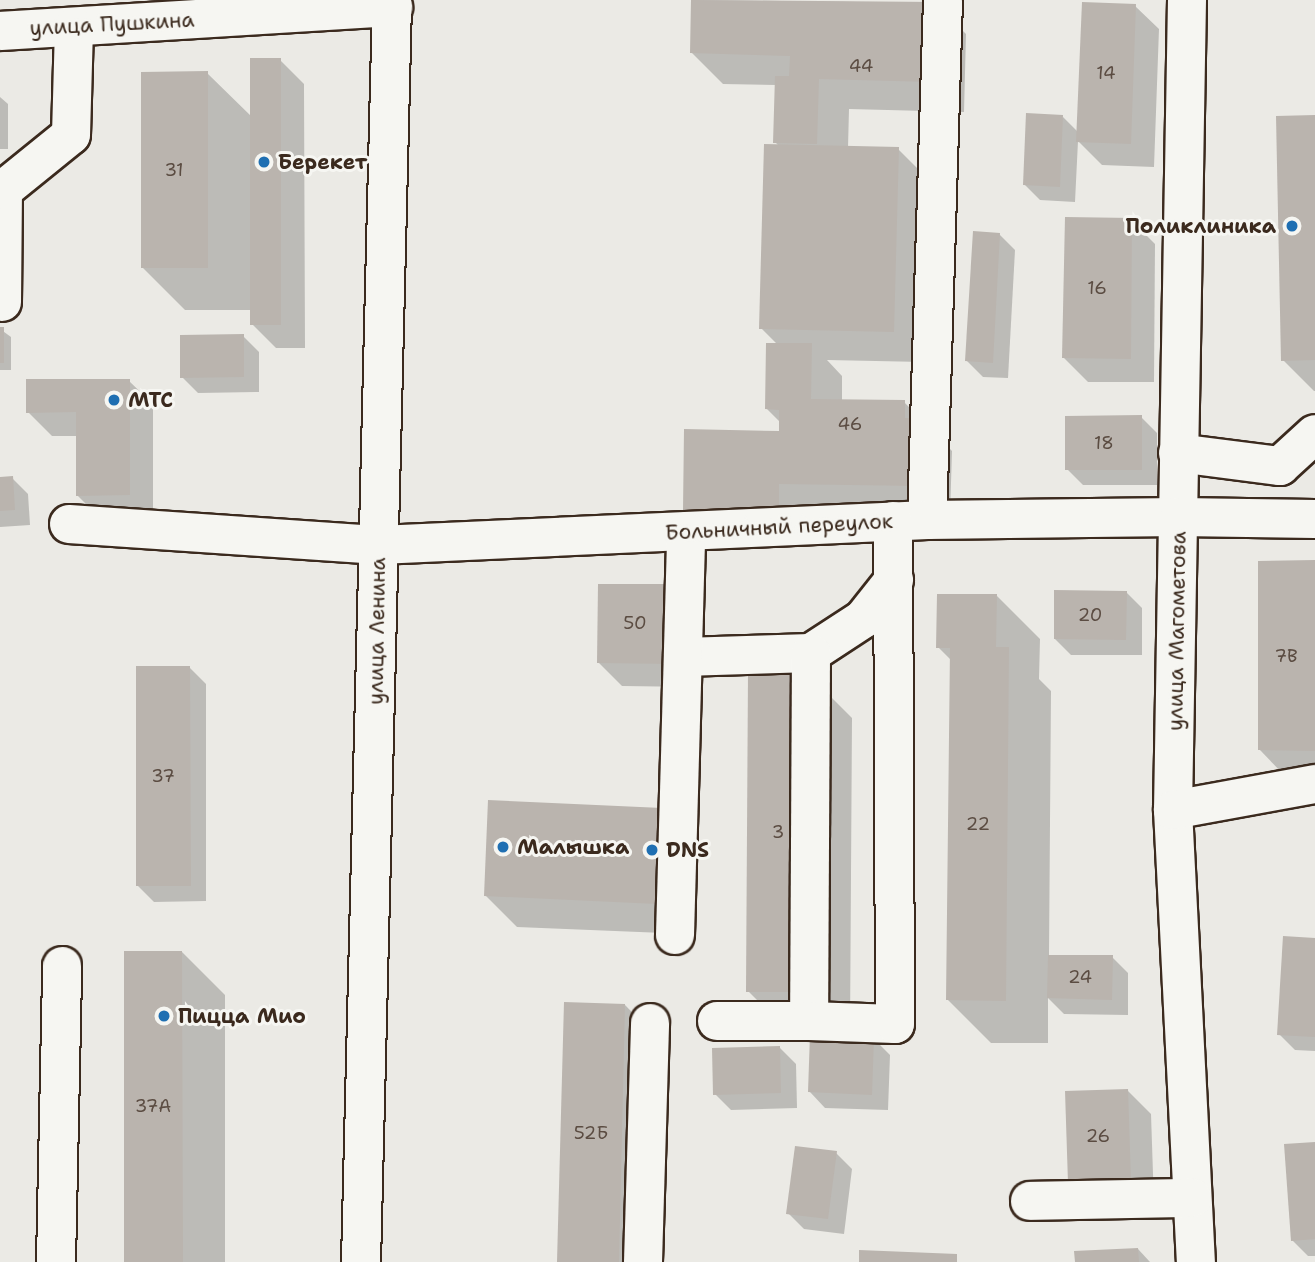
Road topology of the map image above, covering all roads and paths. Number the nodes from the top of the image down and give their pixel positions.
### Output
1 (943, 0) edge
2 (1187, 0) edge
3 (392, 4) edge
4 (74, 26) junction
5 (0, 31) edge
6 (2, 302) dead end
7 (1315, 434) edge
8 (1178, 453) junction
9 (1180, 517) junction
10 (1315, 519) edge
11 (910, 521) junction
12 (69, 524) dead end
13 (686, 531) junction
14 (379, 545) junction
15 (894, 580) junction
16 (811, 653) junction
17 (683, 657) junction
18 (1315, 784) edge
19 (1173, 810) junction
20 (675, 935) dead end
21 (62, 966) dead end
22 (717, 1021) dead end
23 (808, 1021) junction
24 (650, 1023) dead end
25 (1192, 1198) junction
26 (1030, 1201) dead end
27 (56, 1262) edge
28 (361, 1262) edge
29 (643, 1262) edge
30 (1196, 1262) edge

1 - 11 street
2 - 8 street, улица Магометова
3 - 4 street, улица Пушкина
3 - 14 street, улица Ленина
4 - 5 street, улица Пушкина
4 - 6 street
7 - 8 street
8 - 9 street, улица Магометова
9 - 10 street, Больничный переулок
9 - 11 street, Больничный переулок
9 - 19 street, улица Магометова
11 - 13 street, Больничный переулок
11 - 15 street
12 - 14 street, Больничный переулок
13 - 14 street, Больничный переулок
13 - 17 street
14 - 28 street, улица Ленина
15 - 16 street
15 - 23 street
16 - 17 street
16 - 23 street
17 - 20 street
18 - 19 street
19 - 25 street, улица Магометова
21 - 27 street
22 - 23 street
24 - 29 street
25 - 26 street
25 - 30 street, улица Магометова

